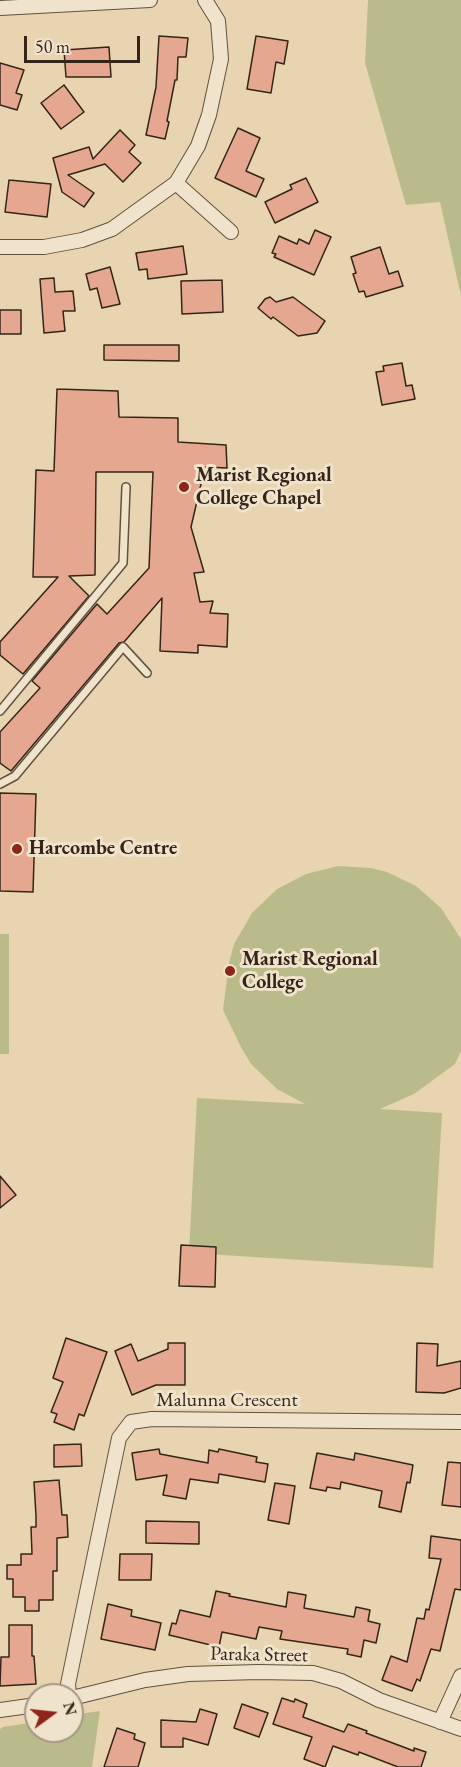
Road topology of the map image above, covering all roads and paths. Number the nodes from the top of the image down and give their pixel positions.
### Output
1 (150, 0) edge
2 (205, 0) edge
3 (21, 3) edge
4 (0, 8) edge
5 (176, 183) junction
6 (231, 232) dead end
7 (0, 247) edge
8 (126, 487) dead end
9 (147, 673) dead end
10 (0, 711) edge
11 (0, 784) edge
12 (461, 1422) edge
13 (461, 1677) edge
14 (68, 1683) edge
15 (84, 1694) edge
16 (24, 1707) edge
17 (0, 1710) edge
18 (440, 1722) junction
19 (461, 1729) edge

1 - 3 street
2 - 5 street
3 - 4 street
5 - 6 street
5 - 7 street
8 - 10 lane
9 - 11 lane
12 - 14 street, Malunna Crescent
13 - 18 street
15 - 18 street, Paraka Street
16 - 17 street
18 - 19 street, Paraka Street

